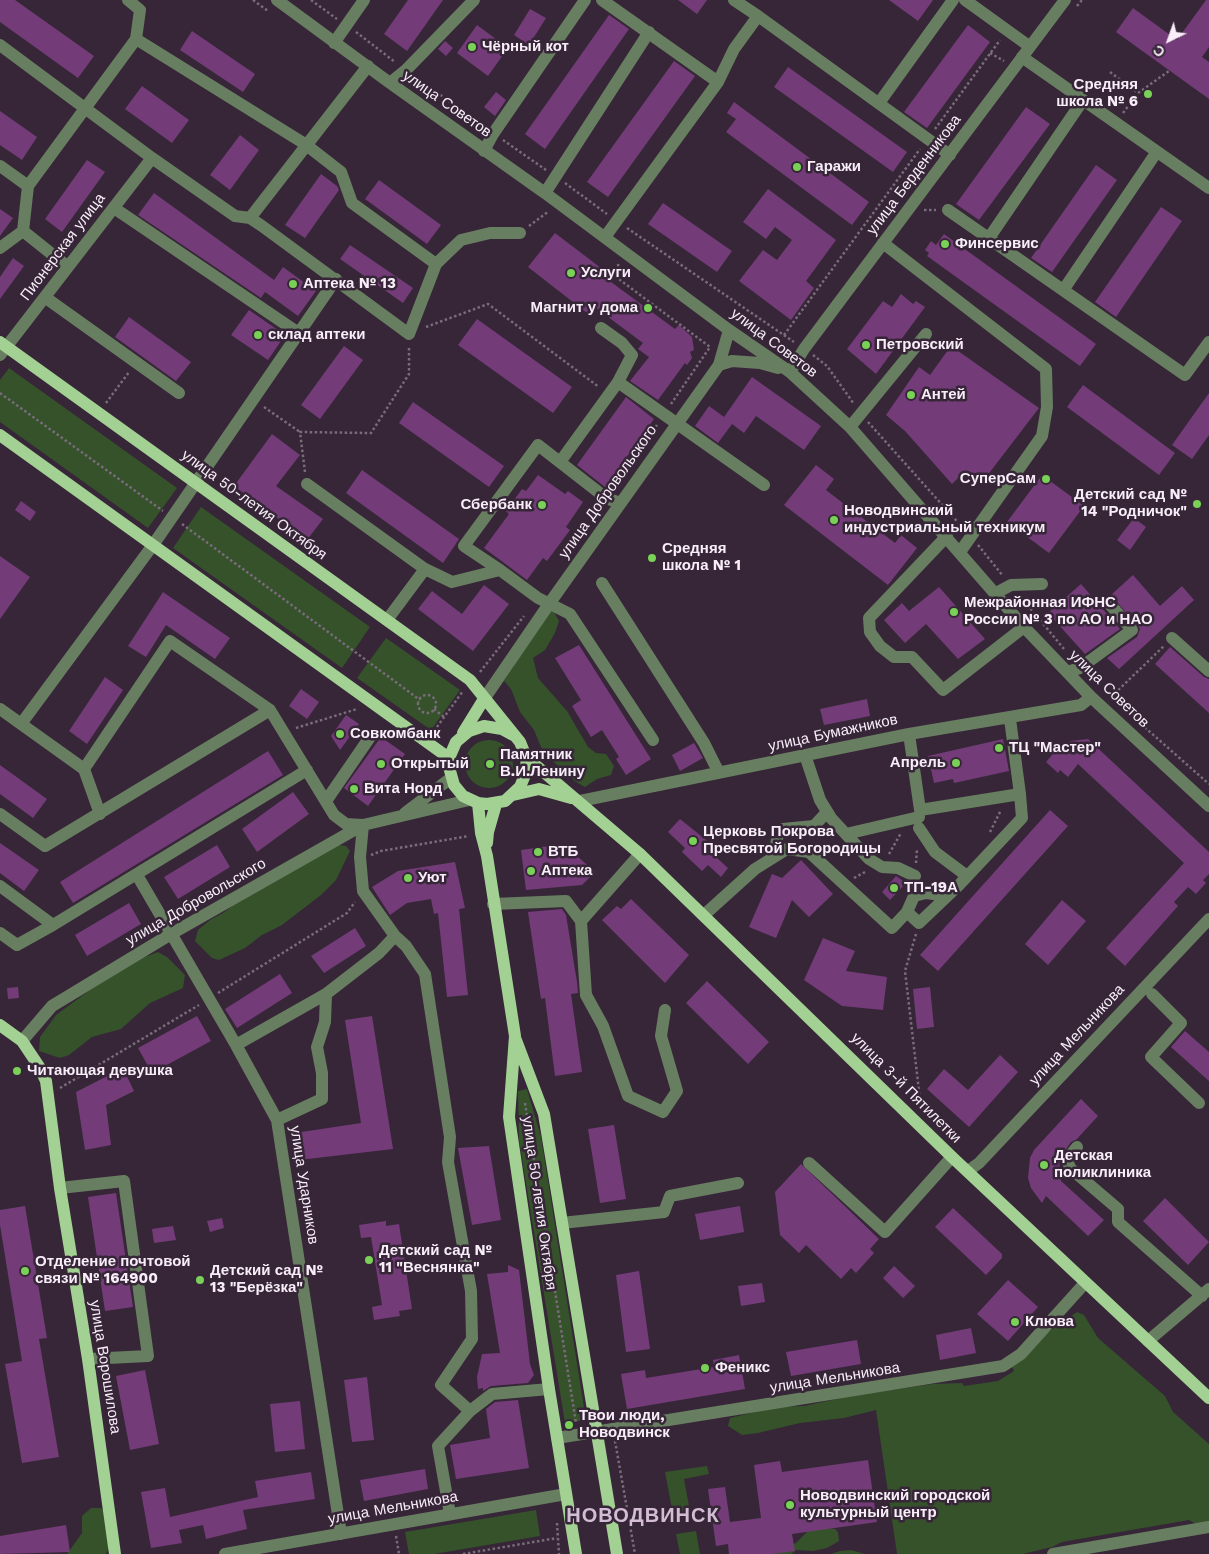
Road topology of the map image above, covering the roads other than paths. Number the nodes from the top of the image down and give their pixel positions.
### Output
1 (127, 0) edge
2 (277, 0) edge
3 (364, 0) edge
4 (474, 0) edge
5 (585, 0) edge
6 (602, 0) edge
7 (734, 0) edge
8 (953, 0) edge
9 (965, 0) edge
10 (1065, 0) edge
11 (758, 16) junction
12 (648, 32) junction
13 (136, 39) junction
14 (334, 43) junction
15 (0, 45) edge
16 (1026, 52) junction
17 (368, 66) junction
18 (718, 82) junction
19 (390, 83) junction
20 (1083, 100) junction
21 (879, 103) junction
22 (87, 109) junction
23 (305, 144) junction
24 (484, 151) junction
25 (1156, 153) junction
26 (950, 155) junction
27 (152, 158) junction
28 (0, 166) edge
29 (28, 186) junction
30 (1209, 188) edge
31 (543, 199) junction
32 (114, 208) junction
33 (948, 210) dead end
34 (250, 218) junction
35 (23, 231) junction
36 (520, 233) road end
37 (605, 237) junction
38 (989, 238) junction
39 (883, 243) junction
40 (0, 248) edge
41 (436, 264) junction
42 (68, 267) junction
43 (336, 279) junction
44 (1064, 289) junction
45 (46, 298) junction
46 (601, 328) dead end
47 (729, 330) junction
48 (300, 334) junction
49 (926, 334) dead end
50 (1209, 342) edge
51 (2, 348) edge
52 (719, 365) junction
53 (790, 372) junction
54 (618, 382) junction
55 (179, 393) dead end
56 (677, 422) junction
57 (850, 427) junction
58 (0, 434) edge
59 (560, 462) junction
60 (196, 483) junction
61 (307, 484) road end
62 (764, 484) dead end
63 (620, 503) junction
64 (947, 536) junction
65 (153, 544) junction
66 (960, 552) junction
67 (425, 570) junction
68 (500, 570) junction
69 (602, 583) dead end
70 (1042, 584) dead end
71 (996, 593) junction
72 (543, 601) junction
73 (1108, 602) dead end
74 (387, 620) junction
75 (1024, 627) junction
76 (1172, 638) road end
77 (1209, 671) edge
78 (1067, 672) junction
79 (1091, 697) junction
80 (484, 699) junction
81 (0, 709) edge
82 (270, 710) junction
83 (1010, 719) junction
84 (22, 724) junction
85 (909, 734) junction
86 (513, 735) junction
87 (370, 736) dead end
88 (461, 737) junction
89 (652, 740) dead end
90 (805, 756) junction
91 (526, 757) junction
92 (449, 758) junction
93 (84, 769) junction
94 (307, 770) junction
95 (719, 773) junction
96 (451, 778) junction
97 (1014, 795) junction
98 (513, 796) junction
99 (326, 801) junction
100 (474, 801) junction
101 (580, 801) junction
102 (496, 804) junction
103 (1209, 806) edge
104 (827, 812) junction
105 (0, 814) edge
106 (100, 814) junction
107 (401, 816) junction
108 (363, 825) junction
109 (846, 834) junction
110 (640, 854) junction
111 (487, 856) junction
112 (774, 857) junction
113 (137, 875) junction
114 (915, 876) road end
115 (963, 881) junction
116 (0, 886) edge
117 (493, 904) junction
118 (907, 912) junction
119 (704, 915) junction
120 (1209, 919) edge
121 (581, 921) junction
122 (53, 925) junction
123 (0, 933) edge
124 (171, 934) junction
125 (395, 936) junction
126 (326, 994) junction
127 (1152, 994) dead end
128 (665, 1010) dead end
129 (0, 1025) edge
130 (515, 1036) junction
131 (22, 1041) junction
132 (236, 1045) junction
133 (1199, 1103) dead end
134 (277, 1120) junction
135 (1077, 1147) dead end
136 (952, 1156) junction
137 (809, 1164) dead end
138 (968, 1171) junction
139 (738, 1183) dead end
140 (60, 1188) junction
141 (562, 1223) junction
142 (1085, 1283) junction
143 (1206, 1292) edge
144 (1148, 1341) junction
145 (88, 1359) junction
146 (549, 1389) junction
147 (1209, 1398) edge
148 (470, 1411) junction
149 (597, 1431) junction
150 (556, 1438) junction
151 (566, 1494) junction
152 (450, 1514) junction
153 (1209, 1527) edge
154 (341, 1534) junction
155 (115, 1554) edge
156 (226, 1554) edge
157 (576, 1554) edge
158 (617, 1554) edge
159 (1053, 1554) edge

1 - 13 street
2 - 14 street, улица Советов
3 - 14 street
4 - 19 street
5 - 24 street
6 - 12 street
7 - 11 street
8 - 21 street
9 - 16 street
10 - 16 street, улица Берденникова
11 - 18 street
11 - 21 street
12 - 18 street
12 - 31 street
13 - 22 street
13 - 23 street
14 - 17 street, улица Советов
15 - 22 street
16 - 20 street
16 - 26 street, улица Берденникова
17 - 19 street, улица Советов
17 - 23 street
18 - 37 street
19 - 24 street, улица Советов
20 - 25 street
20 - 38 street
21 - 26 street
22 - 27 street
22 - 29 street
23 - 34 street
23 - 41 street
24 - 31 street, улица Советов
25 - 30 street
25 - 44 street
26 - 39 street, улица Берденникова
27 - 32 street, Пионерская улица
27 - 34 street
28 - 29 street
29 - 35 street
31 - 37 street, улица Советов
32 - 42 street, Пионерская улица
32 - 48 street
33 - 38 street
34 - 43 street
35 - 40 street
35 - 42 street
36 - 41 street
37 - 47 street, улица Советов
38 - 44 street
39 - 53 street, улица Берденникова
39 - 66 street
41 - 43 street
42 - 45 street, Пионерская улица
43 - 48 street
44 - 50 street
45 - 51 street, Пионерская улица
45 - 55 street
46 - 54 street
47 - 52 street
47 - 53 street, улица Советов
48 - 60 street
49 - 57 street
51 - 60 main road, улица 50-летия Октября
52 - 53 street
52 - 56 street, улица Добровольского
53 - 57 street, улица Советов
54 - 56 street
54 - 59 street
56 - 62 street
56 - 63 street, улица Добровольского
57 - 64 street, улица Советов
58 - 65 main road
59 - 63 street
59 - 68 street
60 - 65 street
60 - 74 main road, улица 50-летия Октября
61 - 67 street
63 - 72 street, улица Добровольского
64 - 66 street, улица Советов
64 - 75 street
65 - 84 street
65 - 92 main road
66 - 71 street, улица Советов
67 - 68 street
67 - 74 street
68 - 72 street
69 - 95 street
70 - 71 street
71 - 75 street, улица Советов
72 - 80 street, улица Добровольского
72 - 89 street
73 - 78 street
74 - 80 main road, улица 50-летия Октября
75 - 78 street, улица Советов
76 - 77 street
78 - 79 street, улица Советов
79 - 83 street, улица Бумажников
79 - 103 street, улица Советов
80 - 86 main road, улица 50-летия Октября
80 - 88 main road
81 - 84 street
82 - 93 street
82 - 94 street
82 - 106 street
83 - 85 street, улица Бумажников
83 - 97 street
84 - 93 street
85 - 90 street, улица Бумажников
85 - 97 street
86 - 88 main road
86 - 91 main road
87 - 99 street
88 - 92 main road
90 - 95 street, улица Бумажников
90 - 104 street
91 - 98 main road
91 - 101 main road, улица 3-й Пятилетки
92 - 96 main road
93 - 106 street
94 - 99 street
94 - 113 street
95 - 101 street, улица Бумажников
96 - 100 main road
96 - 107 street
97 - 115 street
98 - 101 main road
98 - 102 main road
99 - 108 street
100 - 102 main road
100 - 107 street, улица Добровольского
100 - 111 main road
101 - 110 main road, улица 3-й Пятилетки
102 - 111 main road
104 - 109 street
104 - 112 street
105 - 106 street
107 - 108 street, улица Добровольского
108 - 124 street, улица Добровольского
108 - 125 street
109 - 114 street
109 - 115 street
110 - 119 main road, улица 3-й Пятилетки
110 - 121 street
111 - 117 main road, улица 50-летия Октября
112 - 118 street
112 - 119 street
113 - 122 street
113 - 124 street, улица Ударников
115 - 118 street
115 - 118 street
116 - 122 street
117 - 121 street
117 - 130 main road, улица 50-летия Октября
119 - 136 main road, улица 3-й Пятилетки
120 - 138 street, улица Мельникова
121 - 128 street
122 - 123 street
124 - 131 street, улица Добровольского
124 - 132 street, улица Ударников
125 - 126 street
125 - 148 street
126 - 132 street
126 - 134 street
127 - 133 street
129 - 131 main road, улица Ворошилова
130 - 141 main road, улица 50-летия Октября
130 - 146 main road, улица 50-летия Октября
131 - 140 main road, улица Ворошилова
132 - 134 street, улица Ударников
134 - 154 street, улица Ударников
135 - 143 street
136 - 137 street
136 - 138 main road, улица 3-й Пятилетки
138 - 142 main road, улица 3-й Пятилетки
139 - 141 street
140 - 145 main road, улица Ворошилова
140 - 145 street
141 - 149 main road, улица 50-летия Октября
142 - 144 main road, улица 3-й Пятилетки
142 - 149 street, улица Мельникова
143 - 144 street
144 - 147 main road, улица 3-й Пятилетки
145 - 155 main road, улица Ворошилова
146 - 148 street
146 - 150 main road, улица 50-летия Октября
148 - 152 street
149 - 150 street, улица Мельникова
149 - 158 main road, улица 50-летия Октября
150 - 151 main road, улица 50-летия Октября
151 - 152 street, улица Мельникова
151 - 157 main road, улица 50-летия Октября
152 - 154 street, улица Мельникова
153 - 159 street
154 - 156 street, улица Мельникова

